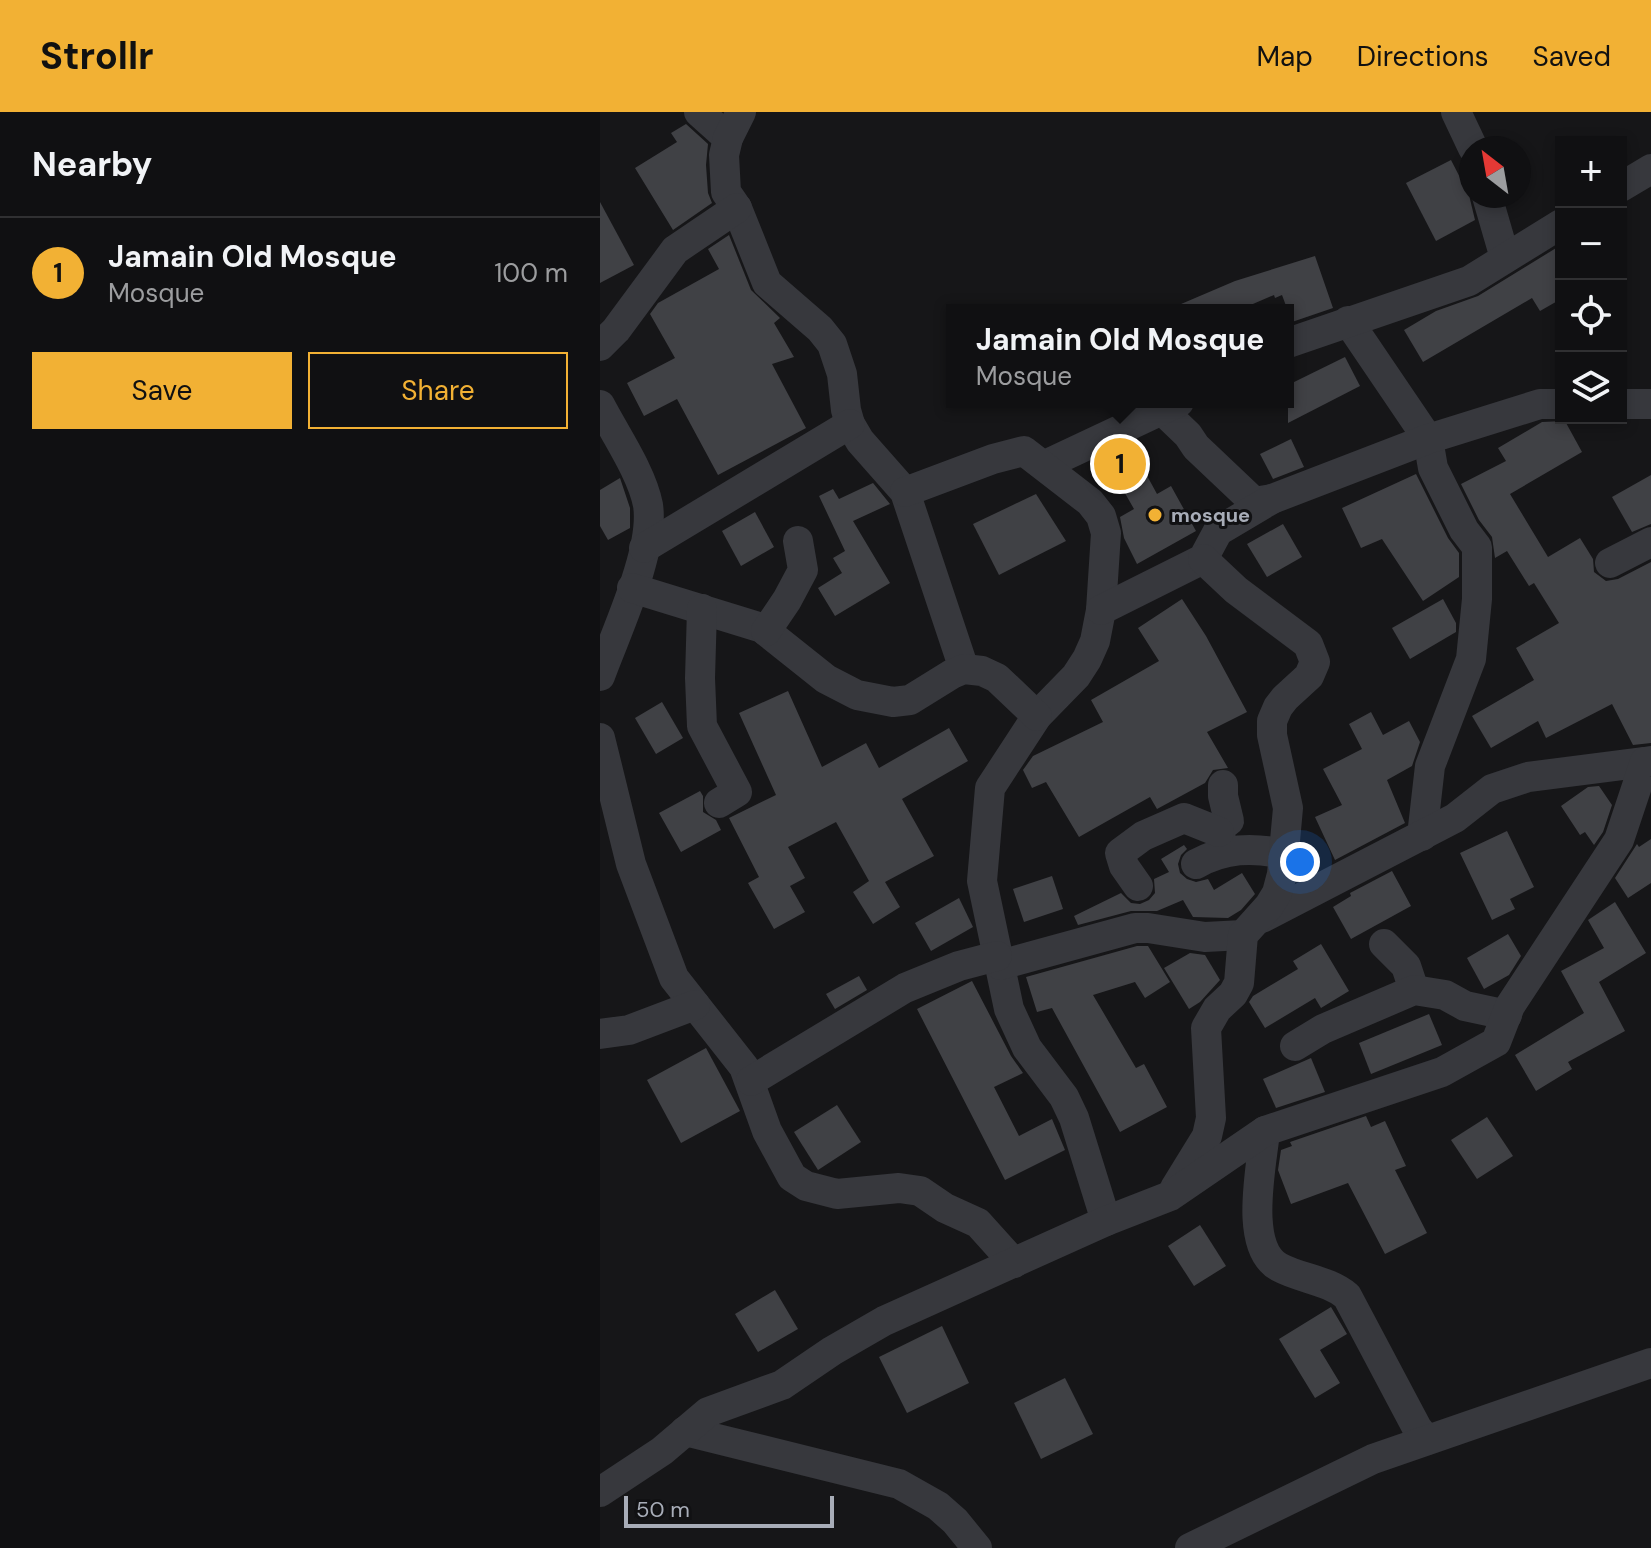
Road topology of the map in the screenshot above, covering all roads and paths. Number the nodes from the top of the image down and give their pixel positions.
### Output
1 (699, 112) edge
2 (1456, 112) edge
3 (734, 125) edge
4 (1467, 136) edge
5 (1651, 169) edge
6 (1627, 183) edge
7 (737, 208) junction
8 (1490, 208) edge
9 (1555, 228) edge
10 (1505, 258) junction
11 (1348, 321) junction
12 (1294, 341) edge
13 (600, 346) edge
14 (1555, 404) edge
15 (1627, 404) edge
16 (1651, 404) edge
17 (600, 405) edge
18 (1169, 408) edge
19 (1172, 408) edge
20 (850, 424) junction
21 (1428, 439) junction
22 (1045, 465) junction
23 (905, 492) junction
24 (1272, 499) junction
25 (798, 541) dead end
26 (1651, 542) edge
27 (644, 548) junction
28 (1203, 559) junction
29 (1610, 563) dead end
30 (632, 588) junction
31 (702, 609) junction
32 (1101, 610) junction
33 (766, 631) junction
34 (964, 669) junction
35 (600, 676) edge
36 (1037, 716) junction
37 (600, 738) edge
38 (1648, 761) edge
39 (1223, 785) dead end
40 (719, 803) dead end
41 (1422, 836) junction
42 (1221, 842) junction
43 (1284, 854) junction
44 (1196, 864) dead end
45 (1138, 886) dead end
46 (1248, 928) junction
47 (1384, 944) dead end
48 (998, 961) junction
49 (1414, 990) junction
50 (695, 1005) junction
51 (1507, 1015) junction
52 (600, 1034) edge
53 (1295, 1046) dead end
54 (751, 1081) junction
55 (1265, 1131) junction
56 (1170, 1196) junction
57 (1106, 1221) junction
58 (1014, 1263) junction
59 (1651, 1363) edge
60 (685, 1431) junction
61 (1427, 1440) junction
62 (600, 1492) edge
63 (977, 1548) edge
64 (1190, 1548) edge

1 - 3 street
2 - 4 street
3 - 7 street
5 - 6 street
7 - 13 street
7 - 20 street
8 - 10 street
9 - 10 street
10 - 11 street
11 - 12 street
11 - 21 street
14 - 21 street
15 - 16 street
17 - 27 street
18 - 22 street
19 - 24 street
20 - 23 street
20 - 27 street
21 - 24 street
21 - 41 street
22 - 23 street
22 - 32 street
23 - 34 street
24 - 28 street
25 - 33 street
26 - 29 street
27 - 30 street
28 - 32 street
28 - 43 street
30 - 31 street
30 - 35 street
31 - 33 street
31 - 40 street
32 - 36 street
33 - 34 street
34 - 36 street
36 - 48 street
37 - 50 street
38 - 41 street
38 - 51 street
39 - 42 street
41 - 46 street
42 - 43 street
42 - 44 street
42 - 45 street
43 - 46 street
46 - 48 street
46 - 56 street
47 - 49 street
48 - 54 street
48 - 57 street
49 - 51 street
49 - 53 street
50 - 52 street
50 - 54 street
51 - 55 street
54 - 58 street
55 - 56 street
55 - 61 street
56 - 57 street
57 - 58 street
58 - 60 street
59 - 61 street
60 - 62 street
60 - 63 street
61 - 64 street

